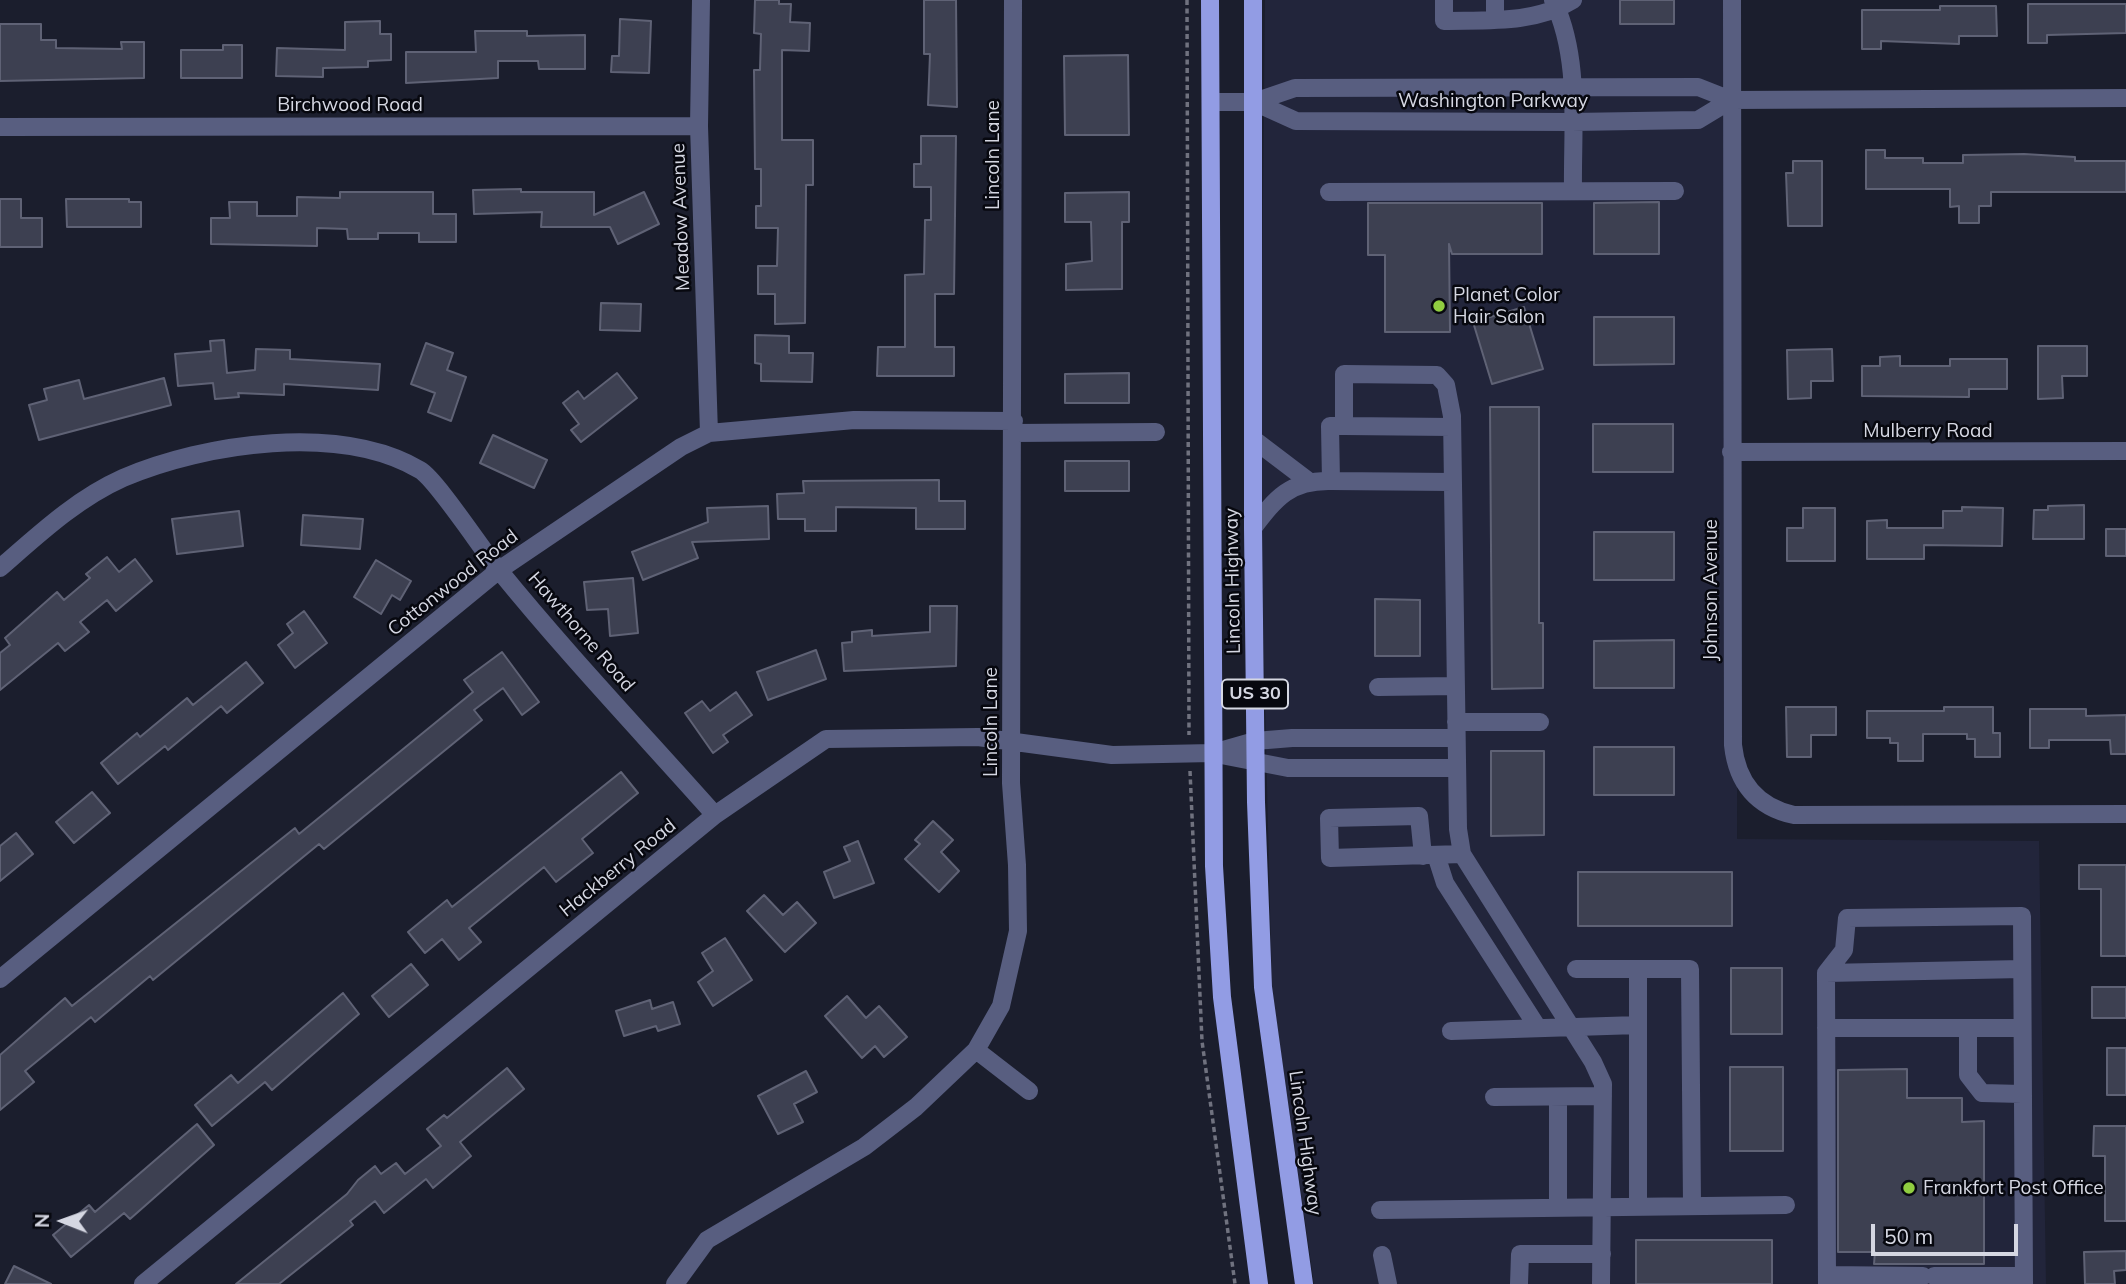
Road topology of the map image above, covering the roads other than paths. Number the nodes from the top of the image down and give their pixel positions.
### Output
1 (701, 0) edge
2 (1013, 0) edge
3 (1210, 0) edge
4 (1253, 0) edge
5 (1444, 0) edge
6 (1495, 0) edge
7 (1732, 0) edge
8 (1561, 3) edge
9 (1495, 20) junction
10 (1572, 89) junction
11 (2126, 98) edge
12 (1731, 100) junction
13 (1211, 102) junction
14 (1254, 102) junction
15 (1572, 122) junction
16 (699, 126) junction
17 (0, 127) edge
18 (1573, 191) junction
19 (1675, 191) dead end
20 (1329, 192) dead end
21 (1344, 426) junction
22 (1014, 427) junction
23 (1452, 427) junction
24 (1156, 432) dead end
25 (709, 433) junction
26 (1253, 439) junction
27 (2126, 451) edge
28 (1731, 453) junction
29 (1307, 480) junction
30 (1331, 481) junction
31 (1453, 482) junction
32 (1253, 528) junction
33 (0, 568) edge
34 (499, 570) junction
35 (1456, 686) junction
36 (1378, 687) dead end
37 (1540, 722) dead end
38 (1456, 730) junction
39 (1011, 740) junction
40 (1255, 741) junction
41 (1213, 753) junction
42 (1256, 762) junction
43 (1457, 768) junction
44 (2126, 814) edge
45 (715, 815) junction
46 (1462, 854) junction
47 (1429, 855) junction
48 (1576, 969) dead end
49 (1638, 969) junction
50 (2022, 969) junction
51 (1826, 973) junction
52 (0, 979) edge
53 (1638, 1025) junction
54 (1570, 1027) junction
55 (1538, 1028) junction
56 (1826, 1028) junction
57 (1968, 1028) junction
58 (2022, 1028) junction
59 (1451, 1031) dead end
60 (976, 1050) junction
61 (1028, 1091) dead end
62 (2022, 1094) junction
63 (1603, 1096) junction
64 (1494, 1097) dead end
65 (1558, 1098) junction
66 (1603, 1205) junction
67 (1638, 1205) junction
68 (1692, 1205) junction
69 (1786, 1205) dead end
70 (1558, 1206) junction
71 (1380, 1210) dead end
72 (1602, 1254) junction
73 (1382, 1255) dead end
74 (1826, 1280) edge
75 (2024, 1280) edge
76 (143, 1284) edge
77 (675, 1284) edge
78 (1259, 1284) edge
79 (1304, 1284) edge
80 (1388, 1284) edge
81 (1519, 1284) edge
82 (1601, 1284) edge

1 - 16 street, Meadow Avenue
2 - 22 street, Lincoln Lane
3 - 13 main road, Lincoln Highway / US 30
4 - 14 main road, Lincoln Highway / US 30
5 - 9 street
6 - 9 street
7 - 12 street, Johnson Avenue
8 - 9 street
8 - 10 street
10 - 12 street, Washington Parkway
10 - 14 street, Washington Parkway
10 - 15 street
11 - 12 street, Washington Parkway
12 - 15 street, Washington Parkway
12 - 28 street, Johnson Avenue
13 - 14 street, Washington Parkway
13 - 41 main road, Lincoln Highway / US 30
14 - 15 street, Washington Parkway
14 - 26 main road, Lincoln Highway / US 30
15 - 18 street
16 - 17 street, Birchwood Road
16 - 25 street, Meadow Avenue
18 - 19 street
18 - 20 street
21 - 23 street
21 - 23 street
21 - 30 street
22 - 24 street, Cottonwood Road
22 - 25 street, Cottonwood Road
22 - 39 street, Lincoln Lane
23 - 31 street
25 - 34 street, Cottonwood Road
26 - 29 street
26 - 32 main road, Lincoln Highway / US 30
27 - 28 street, Mulberry Road
28 - 44 street, Johnson Avenue
29 - 30 street
29 - 32 street
30 - 31 street
31 - 35 street
32 - 40 main road, Lincoln Highway / US 30
33 - 34 street, Hawthorne Road
34 - 45 street, Hawthorne Road
34 - 52 street, Cottonwood Road
35 - 36 street
35 - 38 street
37 - 38 street
38 - 40 street
38 - 43 street
39 - 41 street, Hackberry Road
39 - 45 street, Hackberry Road
39 - 60 street, Lincoln Lane
40 - 41 street
40 - 42 main road, Lincoln Highway / US 30
41 - 42 street
41 - 78 main road, Lincoln Highway / US 30
42 - 43 street
42 - 79 main road, Lincoln Highway / US 30
43 - 46 street
45 - 76 street, Hackberry Road
46 - 47 street
46 - 54 street
47 - 47 street
47 - 55 street
48 - 49 street
49 - 53 street
49 - 68 street
50 - 51 street
50 - 51 street
50 - 58 street
51 - 56 street
53 - 54 street
53 - 67 street
54 - 55 street
54 - 63 street
55 - 59 street
56 - 57 street
56 - 74 street
57 - 58 street
57 - 62 street
58 - 62 street
60 - 61 street
60 - 77 street, Lincoln Lane
62 - 75 street
63 - 65 street
63 - 66 street
64 - 65 street
65 - 70 street
66 - 67 street
66 - 70 street
66 - 72 street
67 - 68 street
68 - 69 street
70 - 71 street
72 - 81 street
72 - 82 street
73 - 80 street
74 - 75 street

